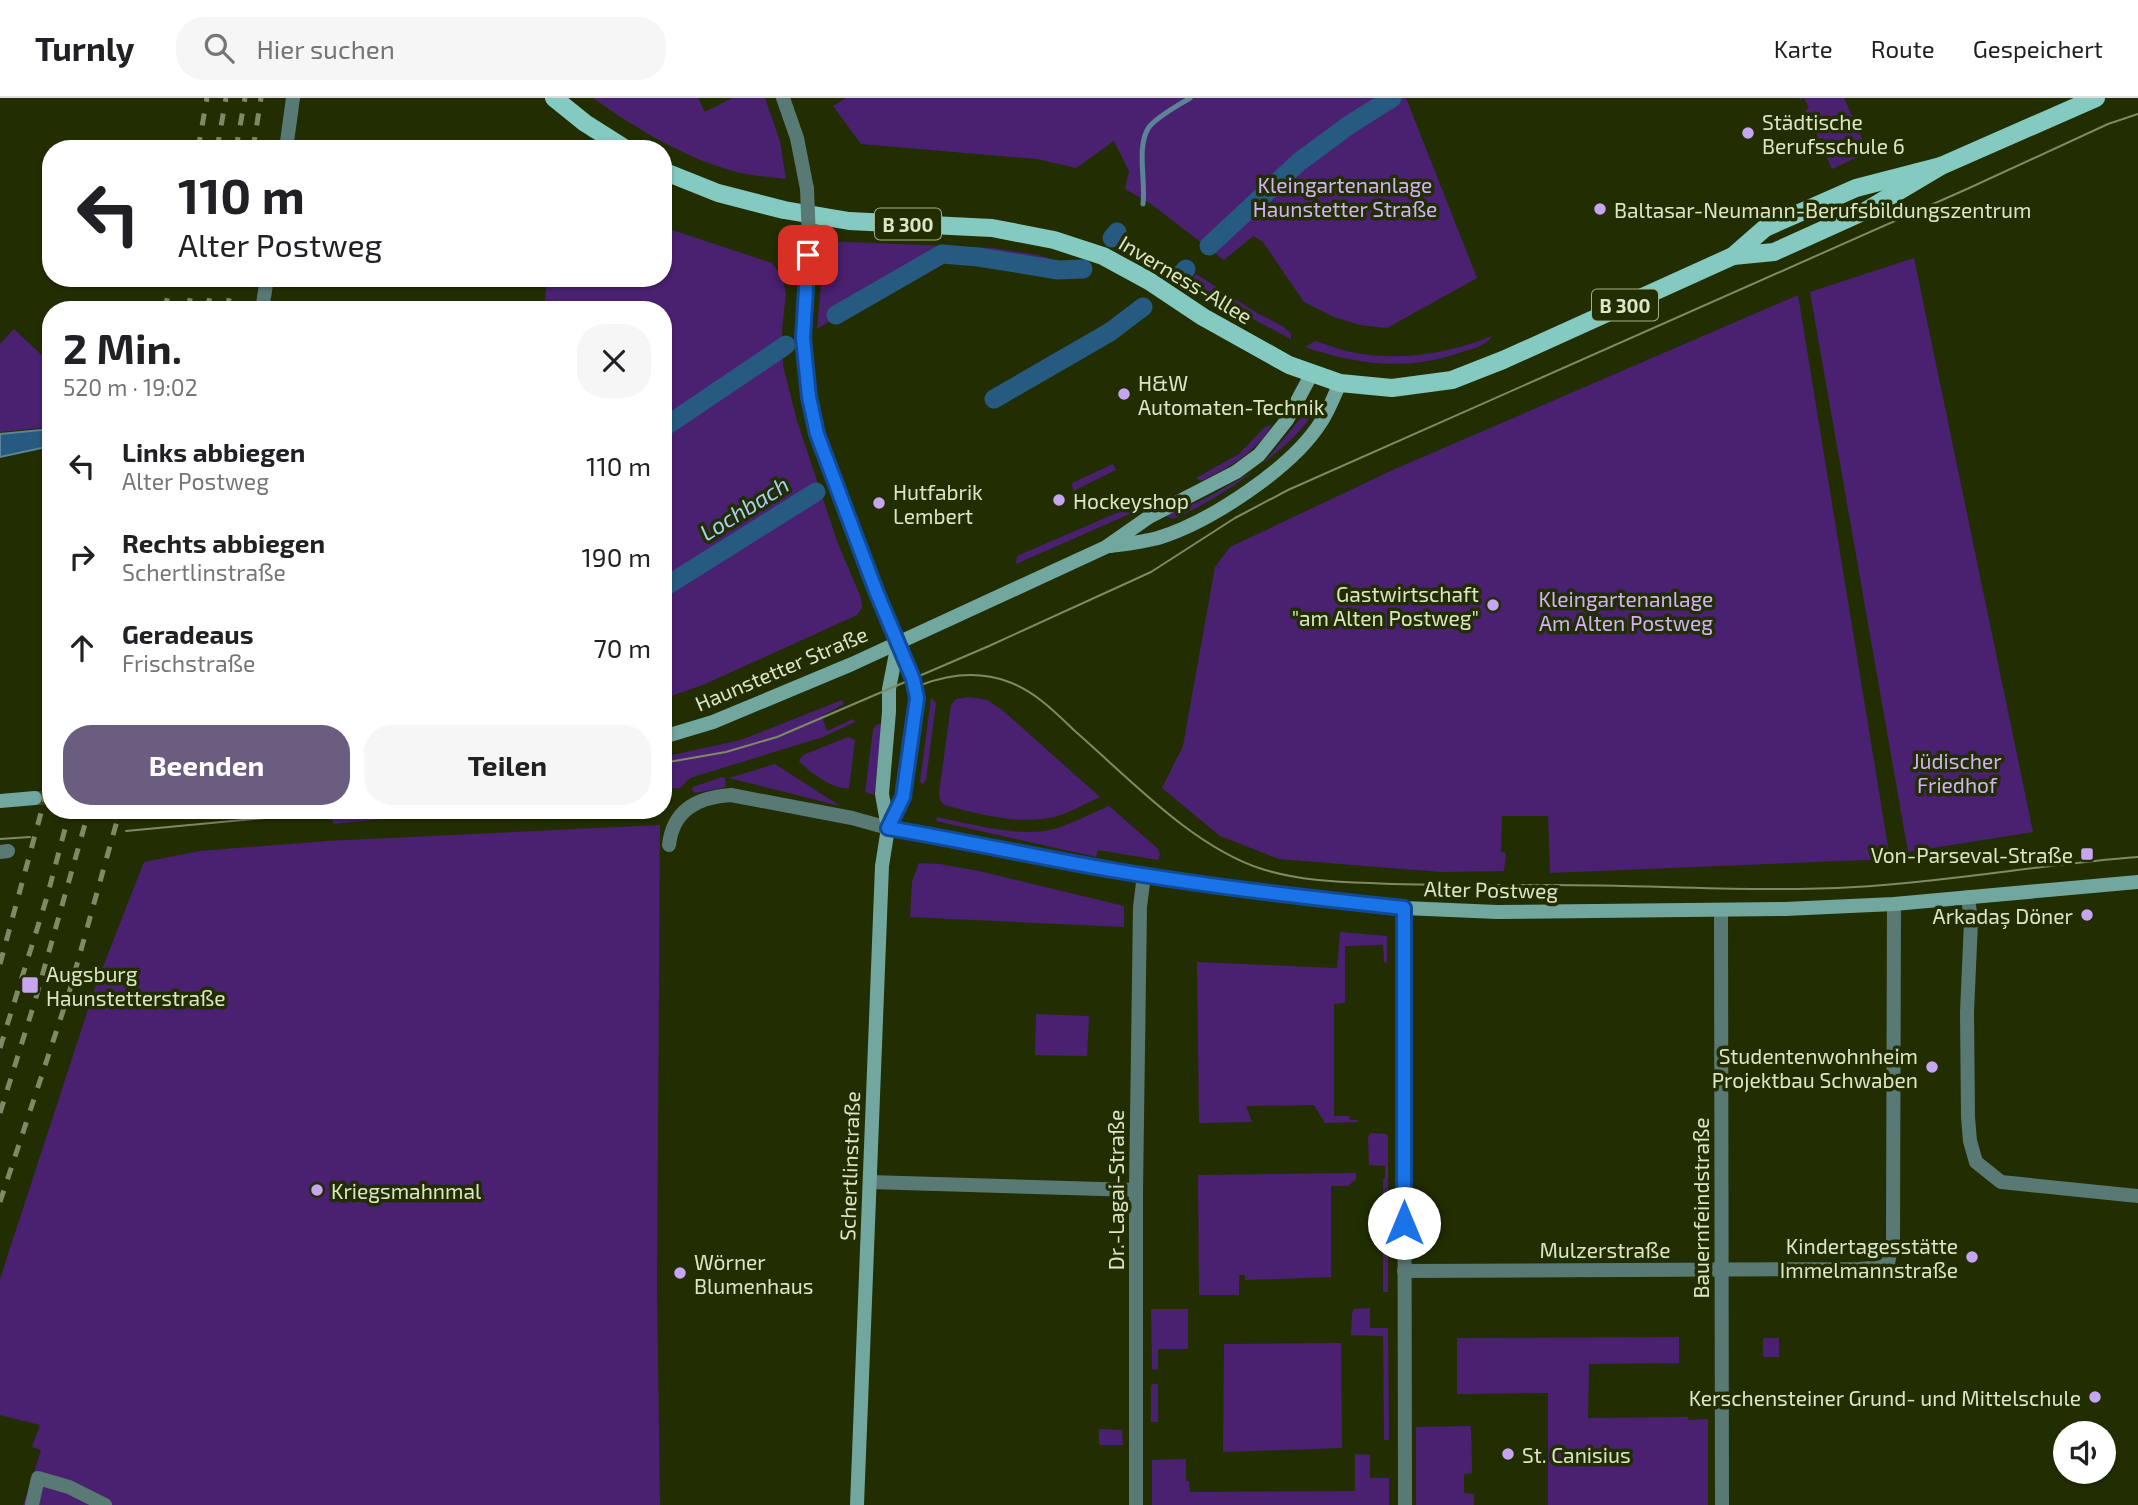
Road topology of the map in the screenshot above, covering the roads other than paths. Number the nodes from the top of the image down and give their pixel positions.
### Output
1 (293, 98) edge
2 (554, 98) edge
3 (783, 98) edge
4 (2096, 98) edge
5 (287, 140) edge
6 (612, 140) edge
7 (1941, 166) junction
8 (672, 175) edge
9 (1733, 256) junction
10 (1311, 375) junction
11 (1340, 383) junction
12 (1106, 547) junction
13 (898, 643) junction
14 (672, 734) edge
15 (35, 799) tunnel mouth
16 (0, 801) edge
17 (888, 828) junction
18 (669, 845) dead end
19 (1144, 875) junction
20 (2138, 882) edge
21 (1968, 897) junction
22 (1895, 904) junction
23 (1404, 908) junction
24 (1721, 911) junction
25 (870, 1182) junction
26 (1136, 1190) junction
27 (2138, 1195) edge
28 (1721, 1269) junction
29 (1404, 1271) junction
30 (32, 1505) edge
31 (105, 1505) edge
32 (858, 1505) edge
33 (1136, 1505) edge
34 (1405, 1505) edge
35 (1722, 1505) edge

1 - 5 street
2 - 6 main road
3 - 13 street, bridge
4 - 7 main road, B 300
7 - 9 main road, B 300
7 - 9 main road, B 300
8 - 10 main road, Inverness-Allee / B 300
9 - 11 main road, B 300
10 - 11 main road, B 300
10 - 12 street, Haunstetter Straße
11 - 12 street, Haunstetter Straße
12 - 13 street, Haunstetter Straße
13 - 14 street, Haunstetter Straße
13 - 17 street, Schertlinstraße
13 - 17 street, Schertlinstraße
15 - 16 street
17 - 18 street, Alter Postweg
17 - 19 street, Alter Postweg
17 - 25 street, Schertlinstraße
19 - 23 street, Alter Postweg
19 - 26 street, Dr.-Lagai-Straße
20 - 21 street, Alter Postweg
21 - 22 street, Alter Postweg
21 - 27 street
22 - 24 street, Alter Postweg
22 - 28 street, Mulzerstraße
23 - 24 street, Alter Postweg
23 - 29 street
24 - 28 street, Bauernfeindstraße
25 - 26 street
25 - 32 street, Schertlinstraße
26 - 33 street, Dr.-Lagai-Straße
28 - 29 street, Mulzerstraße
28 - 35 street, Bauernfeindstraße
29 - 34 street
30 - 31 street

